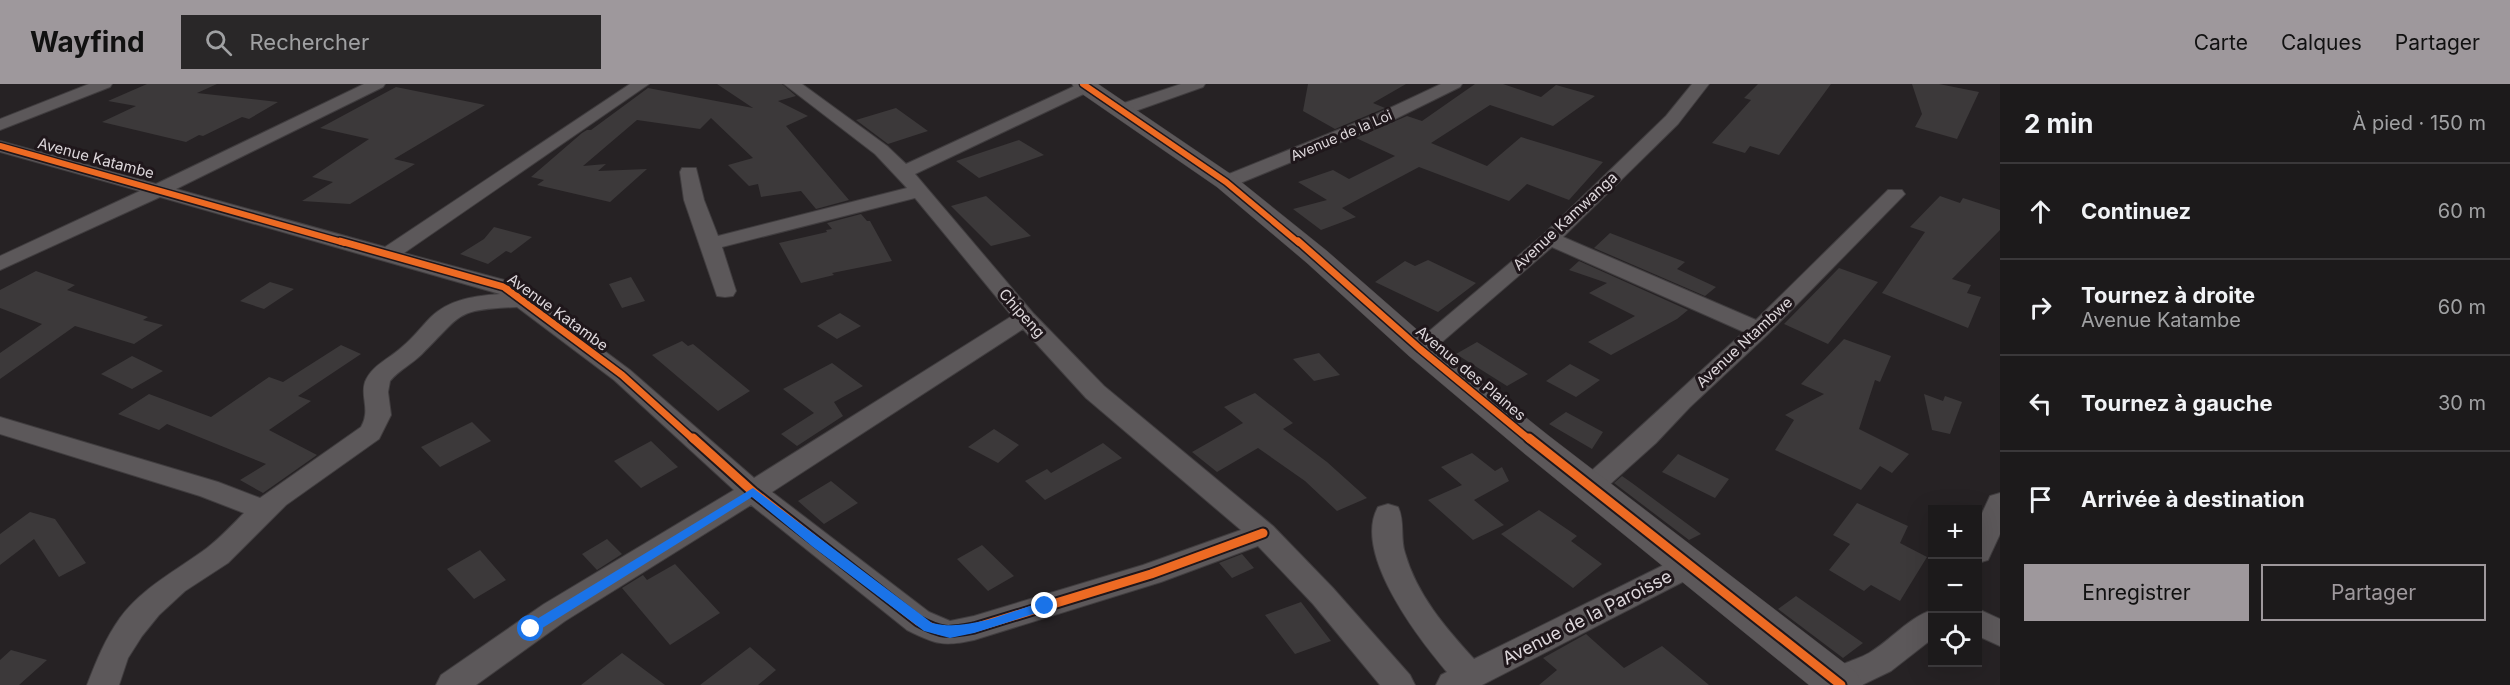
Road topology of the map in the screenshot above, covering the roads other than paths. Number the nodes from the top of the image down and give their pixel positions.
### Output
1 (104, 84) edge
2 (377, 84) edge
3 (641, 84) edge
4 (792, 84) edge
5 (1197, 84) edge
6 (1454, 84) edge
7 (1701, 84) edge
8 (1084, 85) edge
9 (1121, 110) junction
10 (0, 125) edge
11 (0, 146) edge
12 (689, 172) dead end
13 (904, 172) junction
14 (1226, 182) junction
15 (159, 189) junction
16 (919, 191) junction
17 (1895, 194) dead end
18 (1550, 239) junction
19 (710, 244) junction
20 (390, 253) junction
21 (0, 264) edge
22 (725, 291) dead end
23 (522, 300) junction
24 (1025, 318) junction
25 (1759, 330) junction
26 (1420, 349) junction
27 (0, 425) edge
28 (1590, 487) junction
29 (753, 492) junction
30 (2000, 503) edge
31 (264, 510) junction
32 (1388, 514) dead end
33 (1263, 533) junction
34 (1982, 541) edge
35 (1690, 565) junction
36 (1982, 624) edge
37 (1928, 625) edge
38 (2000, 634) edge
39 (1461, 681) edge
40 (1839, 684) edge
41 (103, 685) edge
42 (452, 685) edge
43 (1399, 685) edge

1 - 10 street
2 - 15 street
3 - 20 street
4 - 13 street, Chipeng
5 - 9 street
6 - 14 street, Avenue de la Loi
7 - 18 street, Avenue Kamwanga
8 - 9 street, Avenue des Plaines
8 - 13 street
9 - 14 street, Avenue des Plaines
11 - 15 street, Avenue Katambe
12 - 19 street
13 - 16 street, Chipeng
14 - 26 street, Avenue des Plaines
15 - 20 street, Avenue Katambe
15 - 21 street
16 - 19 street
16 - 24 street, Chipeng
17 - 25 street, Avenue Ntambwe
18 - 25 street
18 - 26 street, Avenue Kamwanga
19 - 22 street
20 - 23 street, Avenue Katambe
23 - 29 street, Avenue Katambe
23 - 31 street
24 - 29 street
24 - 33 street, Chipeng
25 - 28 street, Avenue Ntambwe
26 - 28 street, Avenue des Plaines
27 - 31 street
28 - 35 street, Avenue des Plaines
29 - 33 street, Avenue Katambe
29 - 42 street
30 - 34 street
31 - 41 street
32 - 39 street
33 - 43 street, Chipeng
35 - 39 street, Avenue de la Paroisse
35 - 40 street, Avenue des Plaines
36 - 38 street
37 - 40 street

